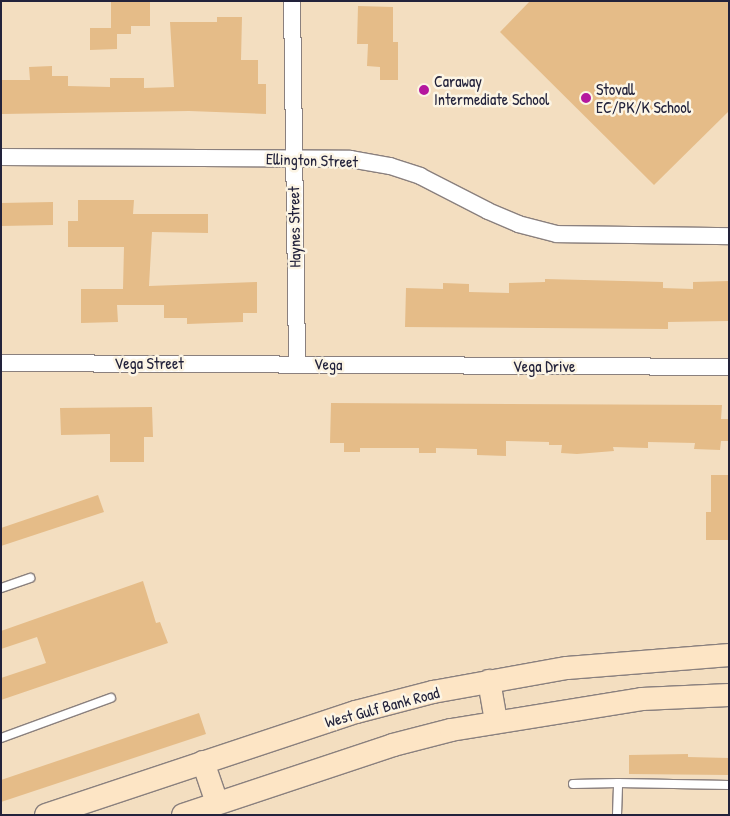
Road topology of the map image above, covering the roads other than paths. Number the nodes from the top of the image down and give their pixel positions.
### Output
1 (292, 1) edge
2 (1, 157) edge
3 (292, 159) junction
4 (729, 236) edge
5 (1, 363) edge
6 (297, 363) junction
7 (360, 364) joint
8 (729, 367) edge
9 (30, 578) dead end
10 (1, 588) edge
11 (729, 655) edge
12 (489, 681) junction
13 (729, 695) edge
14 (111, 698) dead end
15 (496, 721) junction
16 (1, 738) edge
17 (203, 762) junction
18 (618, 783) junction
19 (573, 784) dead end
20 (729, 785) edge
21 (217, 803) junction
22 (46, 815) edge
23 (183, 815) edge
24 (618, 815) edge

1 - 3 street, Haynes Street
2 - 3 street, Ellington Street
3 - 4 street, Ellington Street
3 - 6 street, Haynes Street
5 - 6 street, Vega Street
6 - 7 street, Vega
7 - 8 street, Vega Drive
9 - 10 lane
11 - 12 main road, West Gulf Bank Road
12 - 15 main road
12 - 17 main road, West Gulf Bank Road
13 - 15 main road
14 - 16 lane
15 - 21 main road
17 - 21 main road
17 - 22 main road, West Gulf Bank Road
18 - 19 lane
18 - 20 lane
18 - 24 lane
21 - 23 main road

